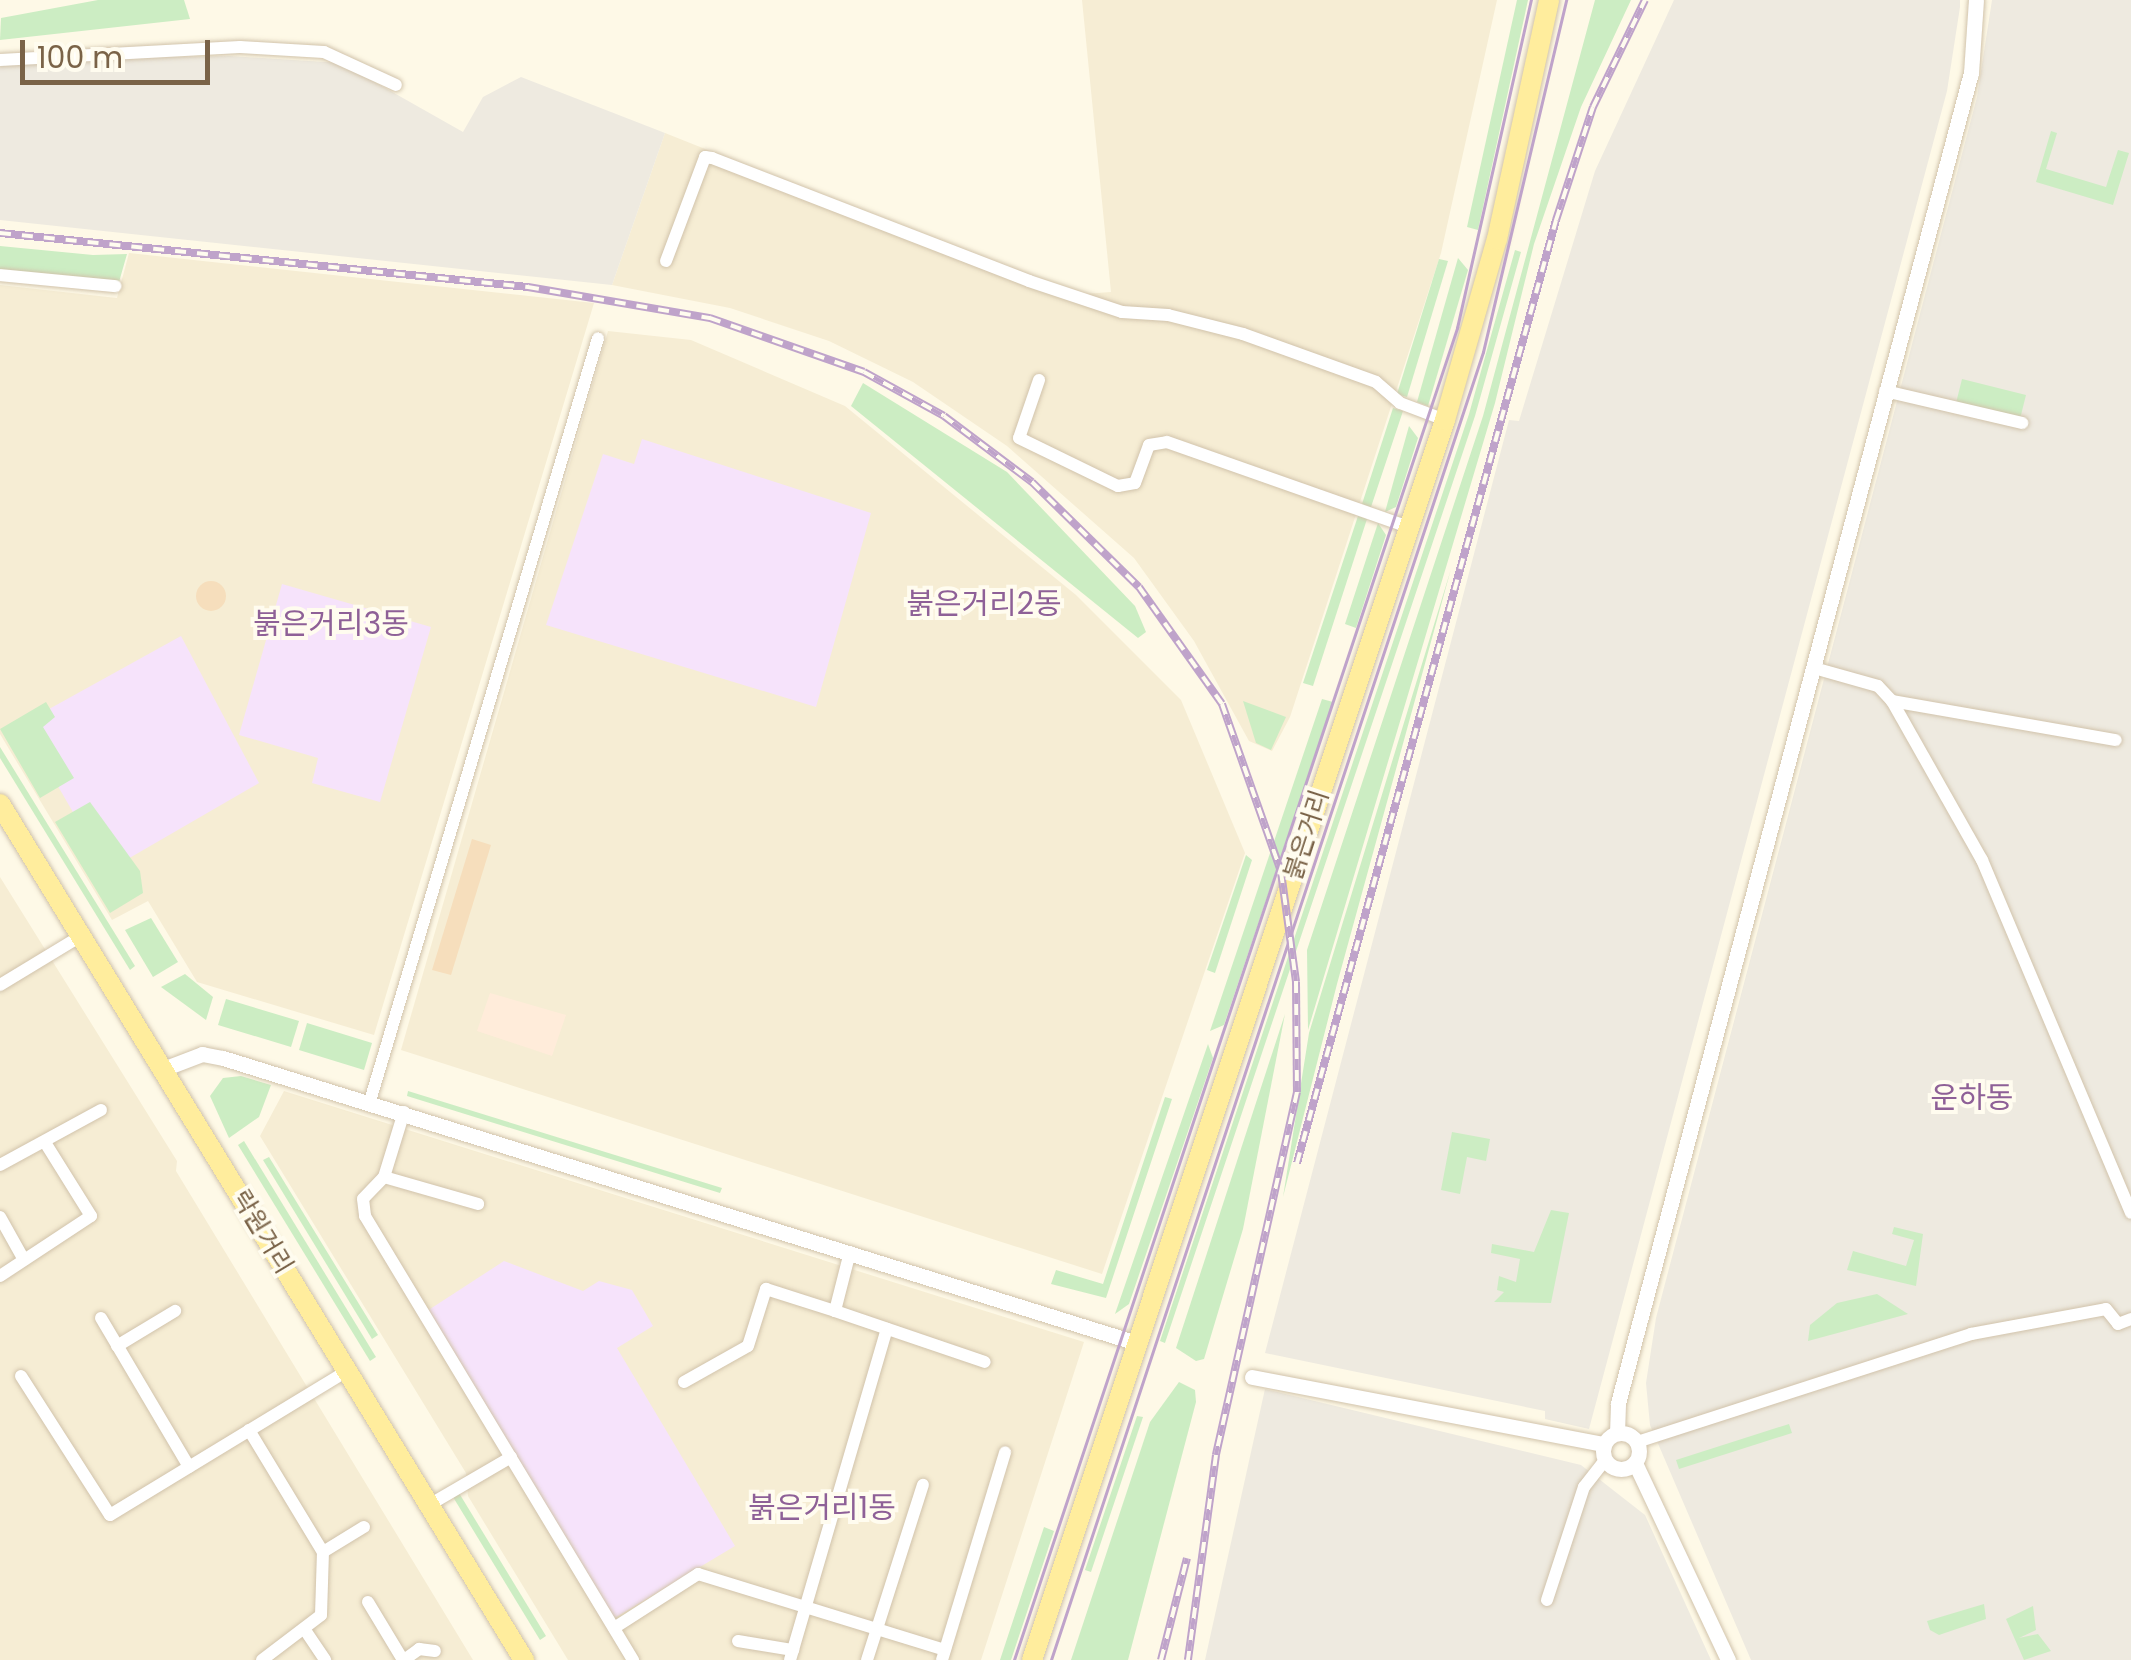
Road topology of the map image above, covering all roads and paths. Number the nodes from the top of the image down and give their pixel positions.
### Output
1 (1549, 0) edge
2 (1976, 0) edge
3 (0, 60) edge
4 (396, 85) dead end
5 (666, 262) dead end
6 (0, 275) edge
7 (115, 286) dead end
8 (598, 338) dead end
9 (1040, 380) dead end
10 (1885, 392) junction
11 (1444, 420) junction
12 (2022, 423) dead end
13 (1409, 527) junction
14 (1814, 668) junction
15 (1892, 701) junction
16 (2116, 740) dead end
17 (0, 804) edge
18 (81, 936) junction
19 (0, 985) edge
20 (162, 1069) junction
21 (370, 1102) junction
22 (101, 1110) dead end
23 (404, 1112) junction
24 (46, 1144) junction
25 (0, 1165) edge
26 (384, 1177) junction
27 (478, 1204) dead end
28 (2131, 1212) edge
29 (0, 1217) edge
30 (850, 1252) junction
31 (24, 1260) junction
32 (0, 1276) edge
33 (174, 1311) dead end
34 (834, 1311) junction
35 (102, 1318) dead end
36 (2131, 1319) edge
37 (887, 1329) junction
38 (1137, 1343) junction
39 (118, 1346) junction
40 (985, 1362) dead end
41 (347, 1371) junction
42 (21, 1376) dead end
43 (1252, 1377) dead end
44 (684, 1382) dead end
45 (250, 1430) junction
46 (1637, 1442) junction
47 (1609, 1446) junction
48 (1006, 1452) dead end
49 (511, 1457) junction
50 (1635, 1463) junction
51 (189, 1466) junction
52 (924, 1485) dead end
53 (429, 1505) junction
54 (364, 1527) dead end
55 (323, 1552) junction
56 (1546, 1600) dead end
57 (368, 1602) dead end
58 (806, 1606) junction
59 (614, 1628) junction
60 (877, 1628) junction
61 (306, 1630) junction
62 (738, 1641) dead end
63 (434, 1651) dead end
64 (792, 1655) edge
65 (944, 1655) edge
66 (262, 1660) edge
67 (326, 1660) edge
68 (403, 1660) edge
69 (524, 1660) edge
70 (633, 1660) edge
71 (867, 1660) edge
72 (1032, 1660) edge
73 (1728, 1660) edge

1 - 11 main road, 붉은거리
2 - 10 street
3 - 4 street
5 - 11 street
6 - 7 street
8 - 21 street
9 - 13 street
10 - 12 street
10 - 14 street
11 - 13 main road, 붉은거리
13 - 38 main road, 붉은거리
14 - 15 street
14 - 47 street
15 - 16 street
15 - 28 street
17 - 18 main road, 락원거리
18 - 19 street
18 - 20 main road, 락원거리
20 - 21 street
20 - 41 main road, 락원거리
21 - 23 street
22 - 24 street
23 - 26 street
23 - 30 street
24 - 25 street
24 - 31 street
26 - 27 street
26 - 49 street
29 - 31 street
30 - 34 street
30 - 38 street
31 - 32 street
33 - 39 street
34 - 37 street
34 - 44 street
35 - 39 street
36 - 46 street
37 - 40 street
37 - 58 street
38 - 72 main road, 붉은거리
39 - 51 street
41 - 45 street
41 - 53 main road, 락원거리
42 - 51 street
43 - 47 street
45 - 51 street
45 - 55 street
46 - 47 street
46 - 50 street
47 - 50 street
47 - 56 street
48 - 65 street
49 - 53 street
49 - 59 street
50 - 73 street
52 - 60 street
53 - 69 main road, 락원거리
54 - 55 street
55 - 61 street
57 - 68 street
58 - 59 street
58 - 60 street
58 - 64 street
59 - 70 street
60 - 65 street
60 - 71 street
61 - 66 street
61 - 67 street
62 - 64 street
63 - 68 street

